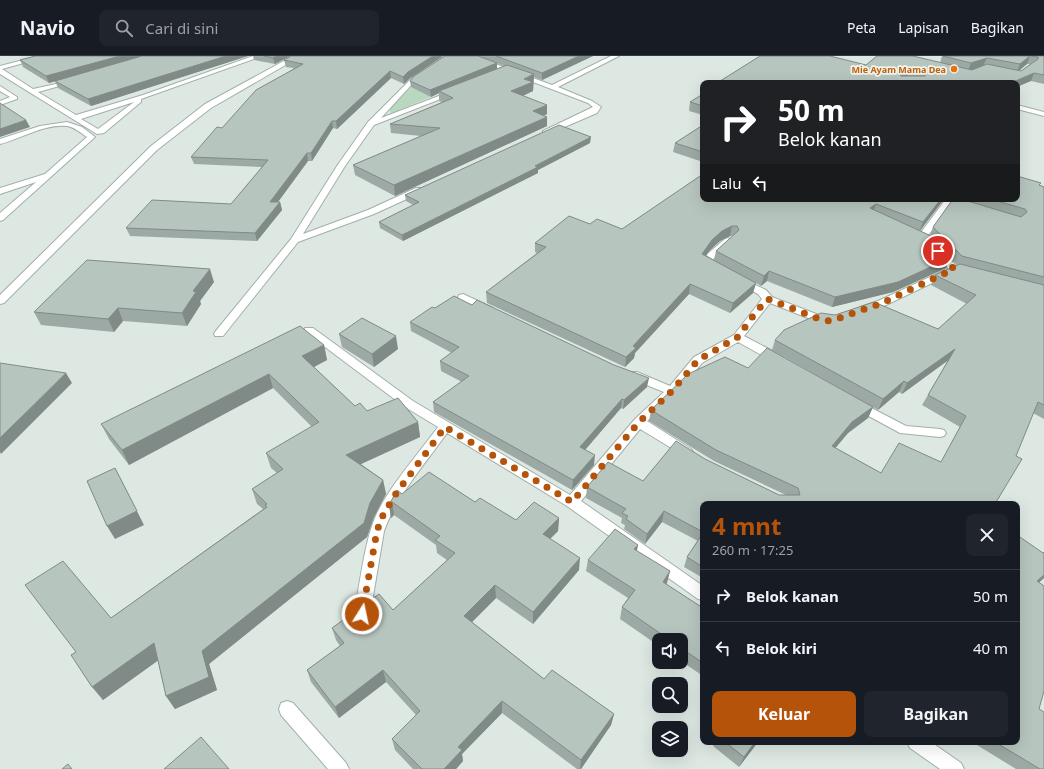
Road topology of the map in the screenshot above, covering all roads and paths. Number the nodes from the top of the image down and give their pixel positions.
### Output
1 (46, 56) edge
2 (259, 56) edge
3 (298, 56) edge
4 (450, 56) edge
5 (616, 56) edge
6 (475, 57) edge
7 (0, 69) edge
8 (507, 70) junction
9 (493, 76) edge
10 (78, 79) edge
11 (552, 86) junction
12 (0, 88) edge
13 (459, 90) edge
14 (34, 92) junction
15 (144, 96) junction
16 (0, 103) edge
17 (1020, 108) edge
18 (1044, 114) edge
19 (75, 118) junction
20 (371, 124) junction
21 (536, 137) edge
22 (0, 142) edge
23 (50, 175) junction
24 (428, 186) edge
25 (0, 192) edge
26 (948, 202) edge
27 (952, 202) edge
28 (976, 210) edge
29 (0, 218) edge
30 (731, 239) edge
31 (294, 240) junction
32 (954, 269) junction
33 (977, 275) edge
34 (463, 297) dead end
35 (768, 299) junction
36 (0, 301) edge
37 (853, 313) edge
38 (498, 314) edge
39 (838, 318) edge
40 (309, 330) dead end
41 (219, 334) dead end
42 (738, 337) junction
43 (786, 364) edge
44 (622, 372) edge
45 (672, 391) junction
46 (847, 399) edge
47 (639, 422) junction
48 (445, 427) junction
49 (940, 433) dead end
50 (696, 457) edge
51 (572, 502) junction
52 (700, 592) edge
53 (362, 614) edge
54 (287, 709) dead end
55 (920, 745) edge
56 (340, 769) edge
57 (955, 769) edge

1 - 7 street
2 - 15 street
3 - 36 street
4 - 20 street
5 - 11 street
6 - 8 street
7 - 14 street
8 - 9 street
8 - 11 street
10 - 14 street
11 - 21 street
12 - 16 street
13 - 20 street
14 - 19 street
15 - 19 street
15 - 19 street
17 - 18 street
20 - 31 street
22 - 23 street
23 - 25 street
23 - 29 street
24 - 31 street
26 - 32 street
27 - 28 street
30 - 35 street
31 - 41 street
32 - 33 street
32 - 37 street
34 - 38 street
35 - 39 street
35 - 42 street
40 - 48 street
42 - 43 street
42 - 45 street
44 - 45 street
45 - 47 street
46 - 49 street
47 - 50 street
47 - 51 street
48 - 51 street
48 - 53 street
51 - 52 street
54 - 56 street
55 - 57 street

